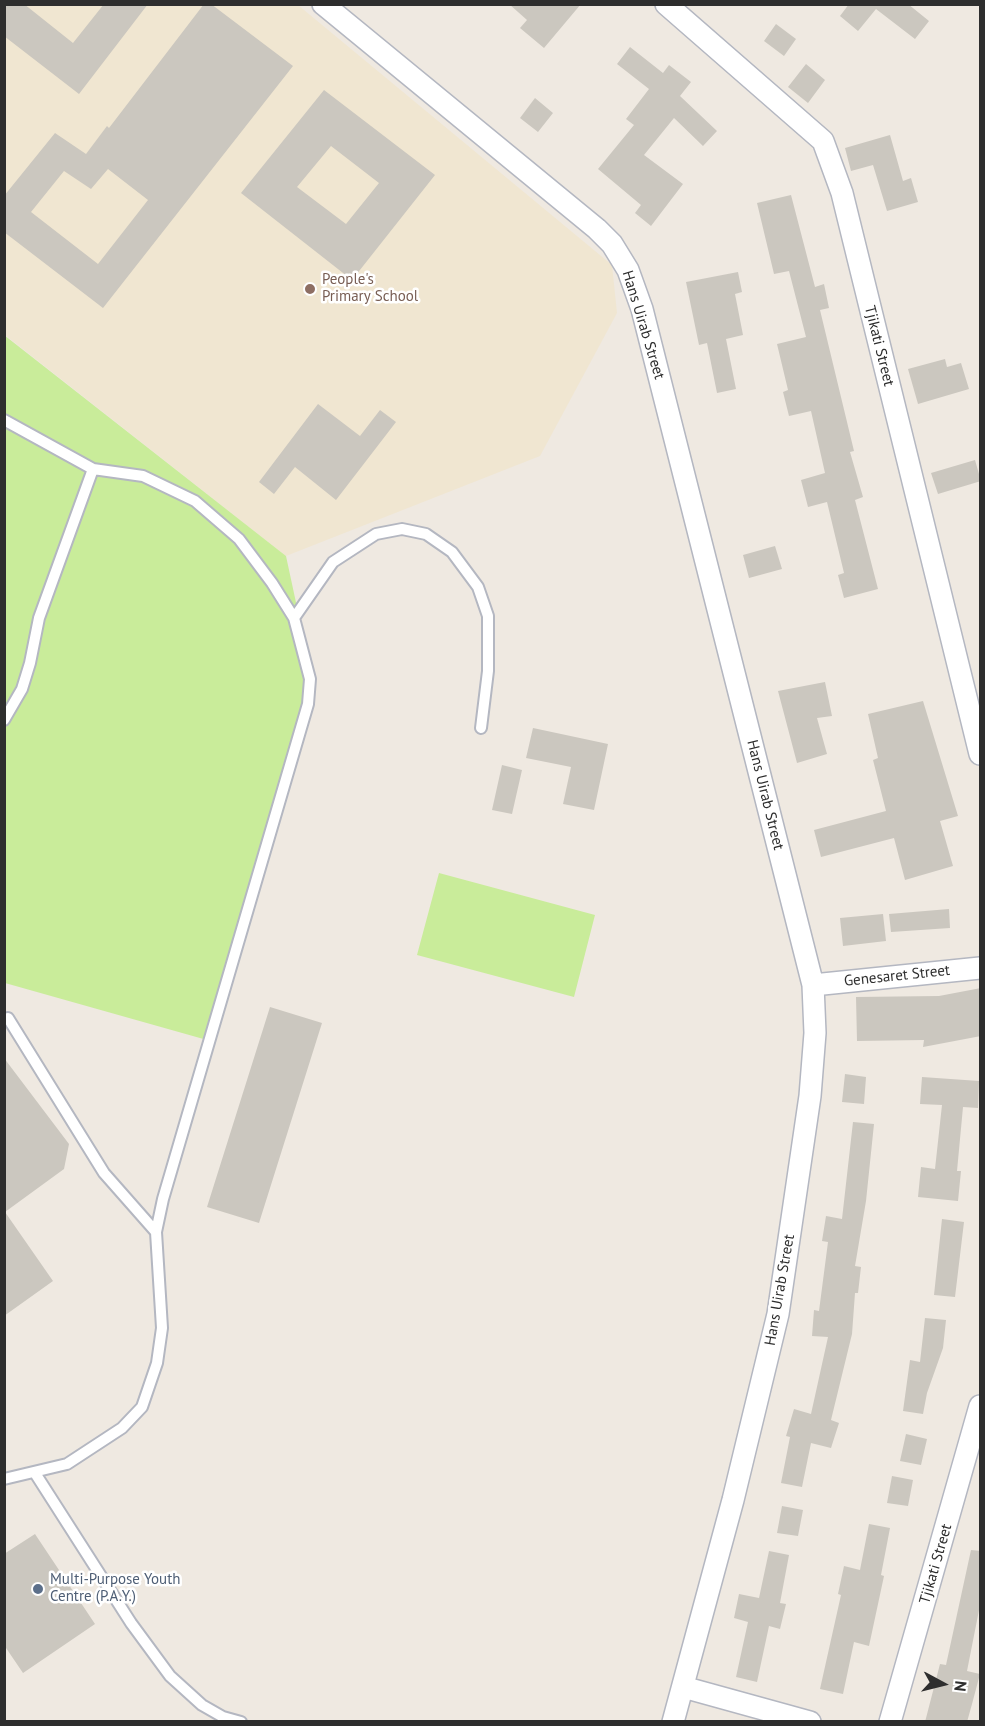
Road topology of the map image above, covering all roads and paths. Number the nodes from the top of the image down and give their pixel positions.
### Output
1 (323, 4) edge
2 (666, 4) edge
3 (4, 420) edge
4 (93, 469) junction
5 (294, 618) junction
6 (4, 720) edge
7 (481, 728) dead end
8 (981, 754) edge
9 (981, 968) edge
10 (813, 985) junction
11 (8, 1018) dead end
12 (156, 1232) junction
13 (981, 1406) edge
14 (35, 1473) junction
15 (4, 1479) edge
16 (683, 1687) junction
17 (241, 1722) edge
18 (672, 1722) edge
19 (810, 1722) edge
20 (890, 1722) edge

1 - 10 street, Hans Uirab Street
2 - 8 street, Tjikati Street
3 - 4 lane
4 - 5 lane
4 - 6 lane
5 - 7 lane
5 - 12 lane
9 - 10 street, Genesaret Street
10 - 16 street, Hans Uirab Street
11 - 12 lane
12 - 14 lane
13 - 20 street, Tjikati Street
14 - 15 lane
14 - 17 lane
16 - 18 street, Hans Uirab Street
16 - 19 street

